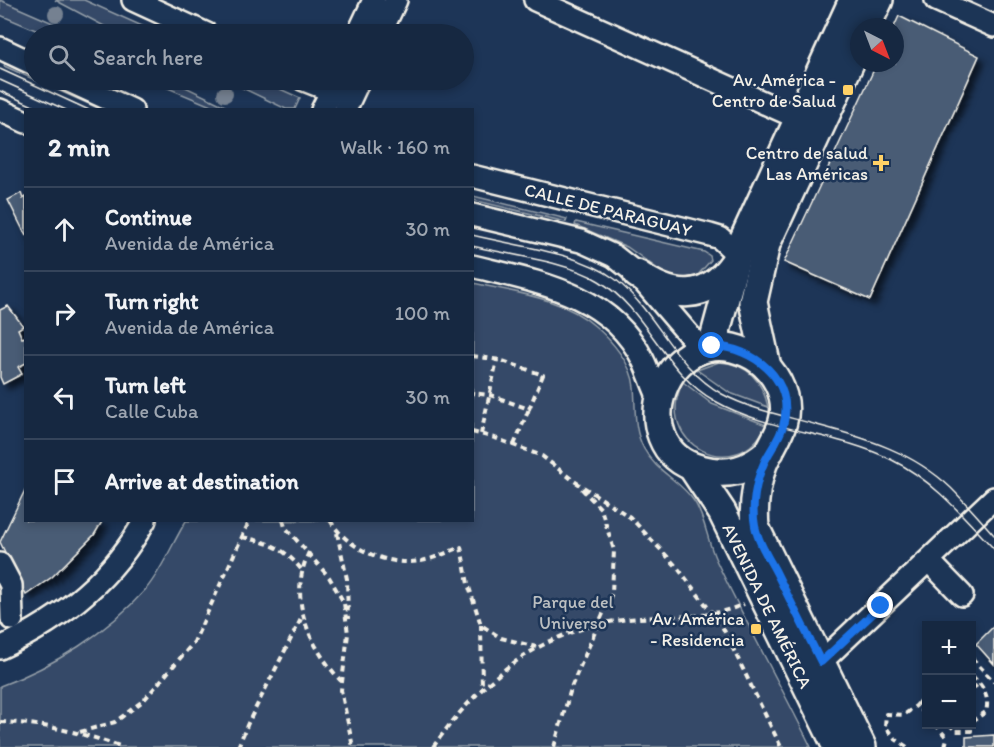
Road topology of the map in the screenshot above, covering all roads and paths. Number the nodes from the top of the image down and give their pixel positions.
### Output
1 (133, 0) edge
2 (374, 0) edge
3 (396, 0) edge
4 (535, 0) edge
5 (854, 0) edge
6 (879, 0) edge
7 (936, 0) edge
8 (871, 18) edge
9 (185, 24) edge
10 (363, 24) edge
11 (385, 24) edge
12 (994, 26) edge
13 (0, 48) edge
14 (24, 59) edge
15 (850, 62) edge
16 (89, 90) edge
17 (354, 90) edge
18 (128, 108) edge
19 (346, 108) edge
20 (0, 110) edge
21 (798, 118) junction
22 (24, 121) edge
23 (474, 176) edge
24 (474, 215) edge
25 (735, 259) junction
26 (474, 267) edge
27 (637, 274) junction
28 (707, 348) junction
29 (474, 356) edge
30 (497, 360) junction
31 (767, 366) junction
32 (474, 393) edge
33 (489, 395) junction
34 (658, 398) junction
35 (529, 409) junction
36 (474, 432) edge
37 (481, 434) junction
38 (514, 445) junction
39 (770, 451) junction
40 (692, 467) junction
41 (574, 481) junction
42 (990, 509) edge
43 (144, 522) edge
44 (251, 522) edge
45 (284, 522) edge
46 (331, 522) edge
47 (337, 533) junction
48 (242, 537) junction
49 (309, 551) junction
50 (929, 561) junction
51 (0, 564) edge
52 (301, 569) junction
53 (962, 595) dead end
54 (744, 603) dead end
55 (0, 610) edge
56 (714, 614) junction
57 (302, 617) junction
58 (481, 625) junction
59 (599, 626) junction
60 (348, 634) junction
61 (537, 647) junction
62 (0, 648) edge
63 (821, 662) junction
64 (976, 662) edge
65 (976, 680) edge
66 (342, 681) junction
67 (994, 681) edge
68 (980, 683) junction
69 (976, 686) edge
70 (482, 690) junction
71 (922, 698) edge
72 (991, 702) edge
73 (917, 705) junction
74 (922, 710) edge
75 (976, 719) edge
76 (0, 722) edge
77 (939, 729) edge
78 (954, 729) edge
79 (971, 729) edge
80 (80, 732) junction
81 (123, 747) edge
82 (238, 747) edge
83 (353, 747) edge
84 (433, 747) edge
85 (554, 747) edge
86 (781, 747) edge
87 (837, 747) edge
88 (862, 747) edge
89 (907, 747) edge
90 (945, 747) edge

1 - 9 street
2 - 10 street
3 - 11 street
4 - 21 street
5 - 21 main road
6 - 8 main road
7 - 12 street
13 - 14 street
15 - 31 main road, AVENIDA DE AMÉRICA
16 - 18 street
17 - 19 street
20 - 22 street
21 - 25 main road
23 - 25 street, CALLE DE PARAGUAY
24 - 27 street
25 - 27 main road
25 - 28 main road
26 - 34 street
27 - 28 street
28 - 31 main road, AVENIDA DE AMÉRICA
28 - 34 main road
29 - 30 path
30 - 33 path
30 - 35 path
31 - 39 main road, AVENIDA DE AMÉRICA
32 - 33 path
33 - 35 path
33 - 37 path
34 - 40 main road, AVENIDA DE AMÉRICA
35 - 38 path
36 - 37 path
37 - 38 path
38 - 41 path
39 - 40 main road, AVENIDA DE AMÉRICA
39 - 63 main road, AVENIDA DE AMÉRICA
40 - 87 main road, AVENIDA DE AMÉRICA
41 - 56 path
41 - 59 path
42 - 50 street
43 - 62 street
44 - 48 path
45 - 49 path
46 - 47 path
47 - 58 path
47 - 60 path
48 - 52 path
48 - 80 path
49 - 52 path
49 - 60 path
50 - 53 street
50 - 63 street
51 - 55 street
52 - 57 path
54 - 56 path
56 - 59 path
56 - 86 path
57 - 66 path
57 - 82 path
58 - 61 path
58 - 70 path
59 - 61 path
59 - 85 path
60 - 66 path
61 - 70 path
63 - 88 main road, AVENIDA DE AMÉRICA
64 - 67 path
65 - 68 path
66 - 83 path
68 - 69 path
68 - 72 path
70 - 84 path
71 - 73 path
72 - 75 path
73 - 74 path
73 - 89 path
76 - 80 path
77 - 90 path
78 - 79 path
80 - 81 path

